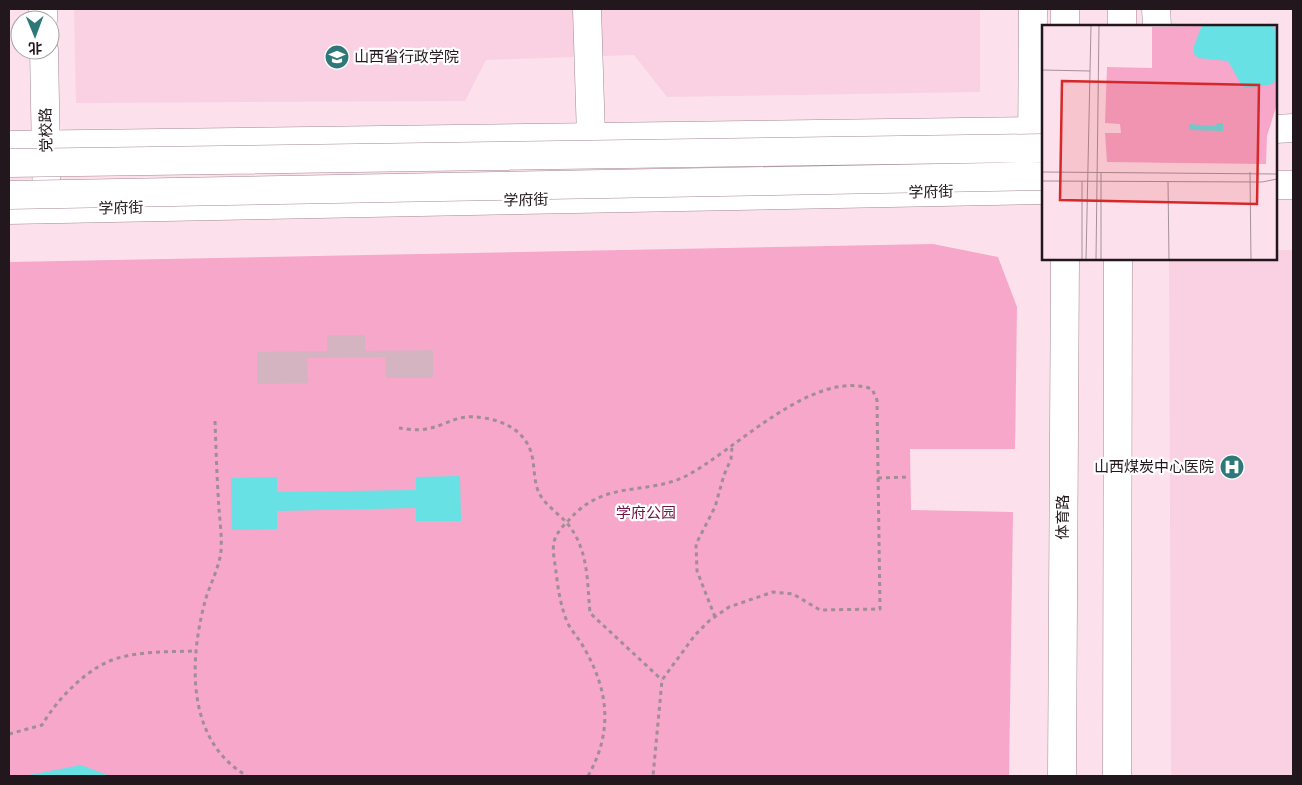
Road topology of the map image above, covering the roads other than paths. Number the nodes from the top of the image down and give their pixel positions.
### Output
1 (587, 9) edge
2 (1033, 9) edge
3 (1065, 9) edge
4 (1122, 9) edge
5 (1156, 9) edge
6 (1065, 25) edge
7 (1122, 25) edge
8 (1157, 25) edge
9 (44, 60) edge
10 (1277, 128) edge
11 (1293, 128) edge
12 (1040, 137) edge
13 (591, 138) junction
14 (46, 144) junction
15 (1293, 144) edge
16 (9, 145) edge
17 (1277, 145) edge
18 (9, 163) edge
19 (1277, 171) edge
20 (1293, 171) edge
21 (1040, 185) edge
22 (1293, 185) edge
23 (1277, 186) edge
24 (9, 195) edge
25 (48, 209) junction
26 (9, 210) edge
27 (1065, 260) edge
28 (1118, 260) edge
29 (1062, 776) edge
30 (1117, 776) edge

1 - 13 main road
2 - 12 main road
3 - 6 main road
4 - 7 main road
5 - 8 main road
9 - 14 main road, 党校路
10 - 11 main road
12 - 13 main road
12 - 18 main road, bridge
12 - 21 main road
13 - 14 main road
14 - 16 main road
14 - 25 main road, 党校路
15 - 17 main road
19 - 20 main road
21 - 24 main road, 学府街, bridge
21 - 25 main road, 学府街
22 - 23 main road
25 - 26 main road, 学府街
27 - 29 main road, 体育路
28 - 30 main road

